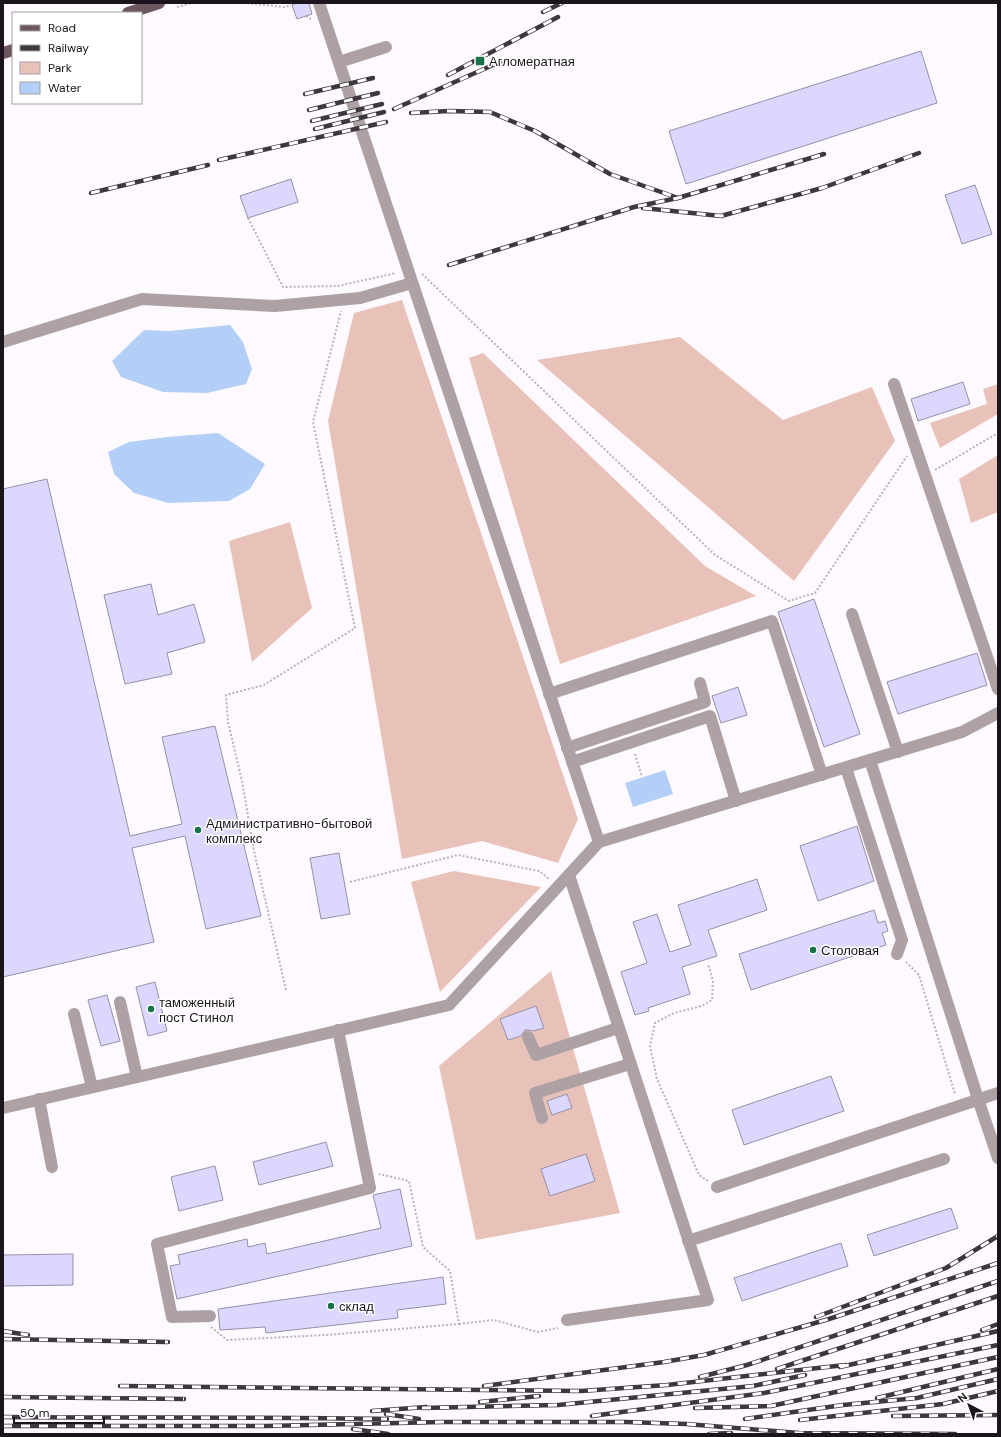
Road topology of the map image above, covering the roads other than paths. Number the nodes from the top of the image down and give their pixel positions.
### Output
1 (159, 3) edge
2 (319, 3) edge
3 (131, 12) edge
4 (386, 47) dead end
5 (338, 62) junction
6 (412, 283) junction
7 (3, 342) edge
8 (894, 384) dead end
9 (852, 614) dead end
10 (700, 683) dead end
11 (998, 689) edge
12 (549, 694) junction
13 (998, 712) edge
14 (567, 748) junction
15 (898, 752) junction
16 (870, 760) junction
17 (572, 762) junction
18 (846, 768) junction
19 (822, 774) junction
20 (736, 801) junction
21 (598, 842) junction
22 (569, 875) junction
23 (897, 954) road end
24 (120, 1002) dead end
25 (74, 1014) dead end
26 (618, 1028) junction
27 (338, 1030) junction
28 (528, 1037) dead end
29 (630, 1064) junction
30 (137, 1077) junction
31 (92, 1087) junction
32 (998, 1093) edge
33 (39, 1099) junction
34 (978, 1099) junction
35 (3, 1108) edge
36 (542, 1118) dead end
37 (998, 1158) edge
38 (944, 1159) dead end
39 (52, 1167) dead end
40 (718, 1187) road end
41 (688, 1241) junction
42 (204, 1316) road end
43 (563, 1324) road end

1 - 3 main road
2 - 5 street
4 - 5 street
5 - 6 street
6 - 7 street
6 - 12 street
8 - 11 street
9 - 15 street
10 - 14 street
12 - 14 street
12 - 19 street
13 - 15 street
14 - 17 street
15 - 16 street
16 - 18 street
16 - 34 street
17 - 20 street
17 - 21 street
18 - 19 street
18 - 23 street
19 - 20 street
20 - 21 street
21 - 22 street
22 - 26 street
22 - 27 street
24 - 30 street
25 - 31 street
26 - 28 street
26 - 29 street
27 - 30 street
27 - 42 street
29 - 36 street
29 - 41 street
30 - 31 street
31 - 33 street
32 - 34 street
33 - 35 street
33 - 39 street
34 - 37 street
34 - 40 street
38 - 41 street
41 - 43 street

